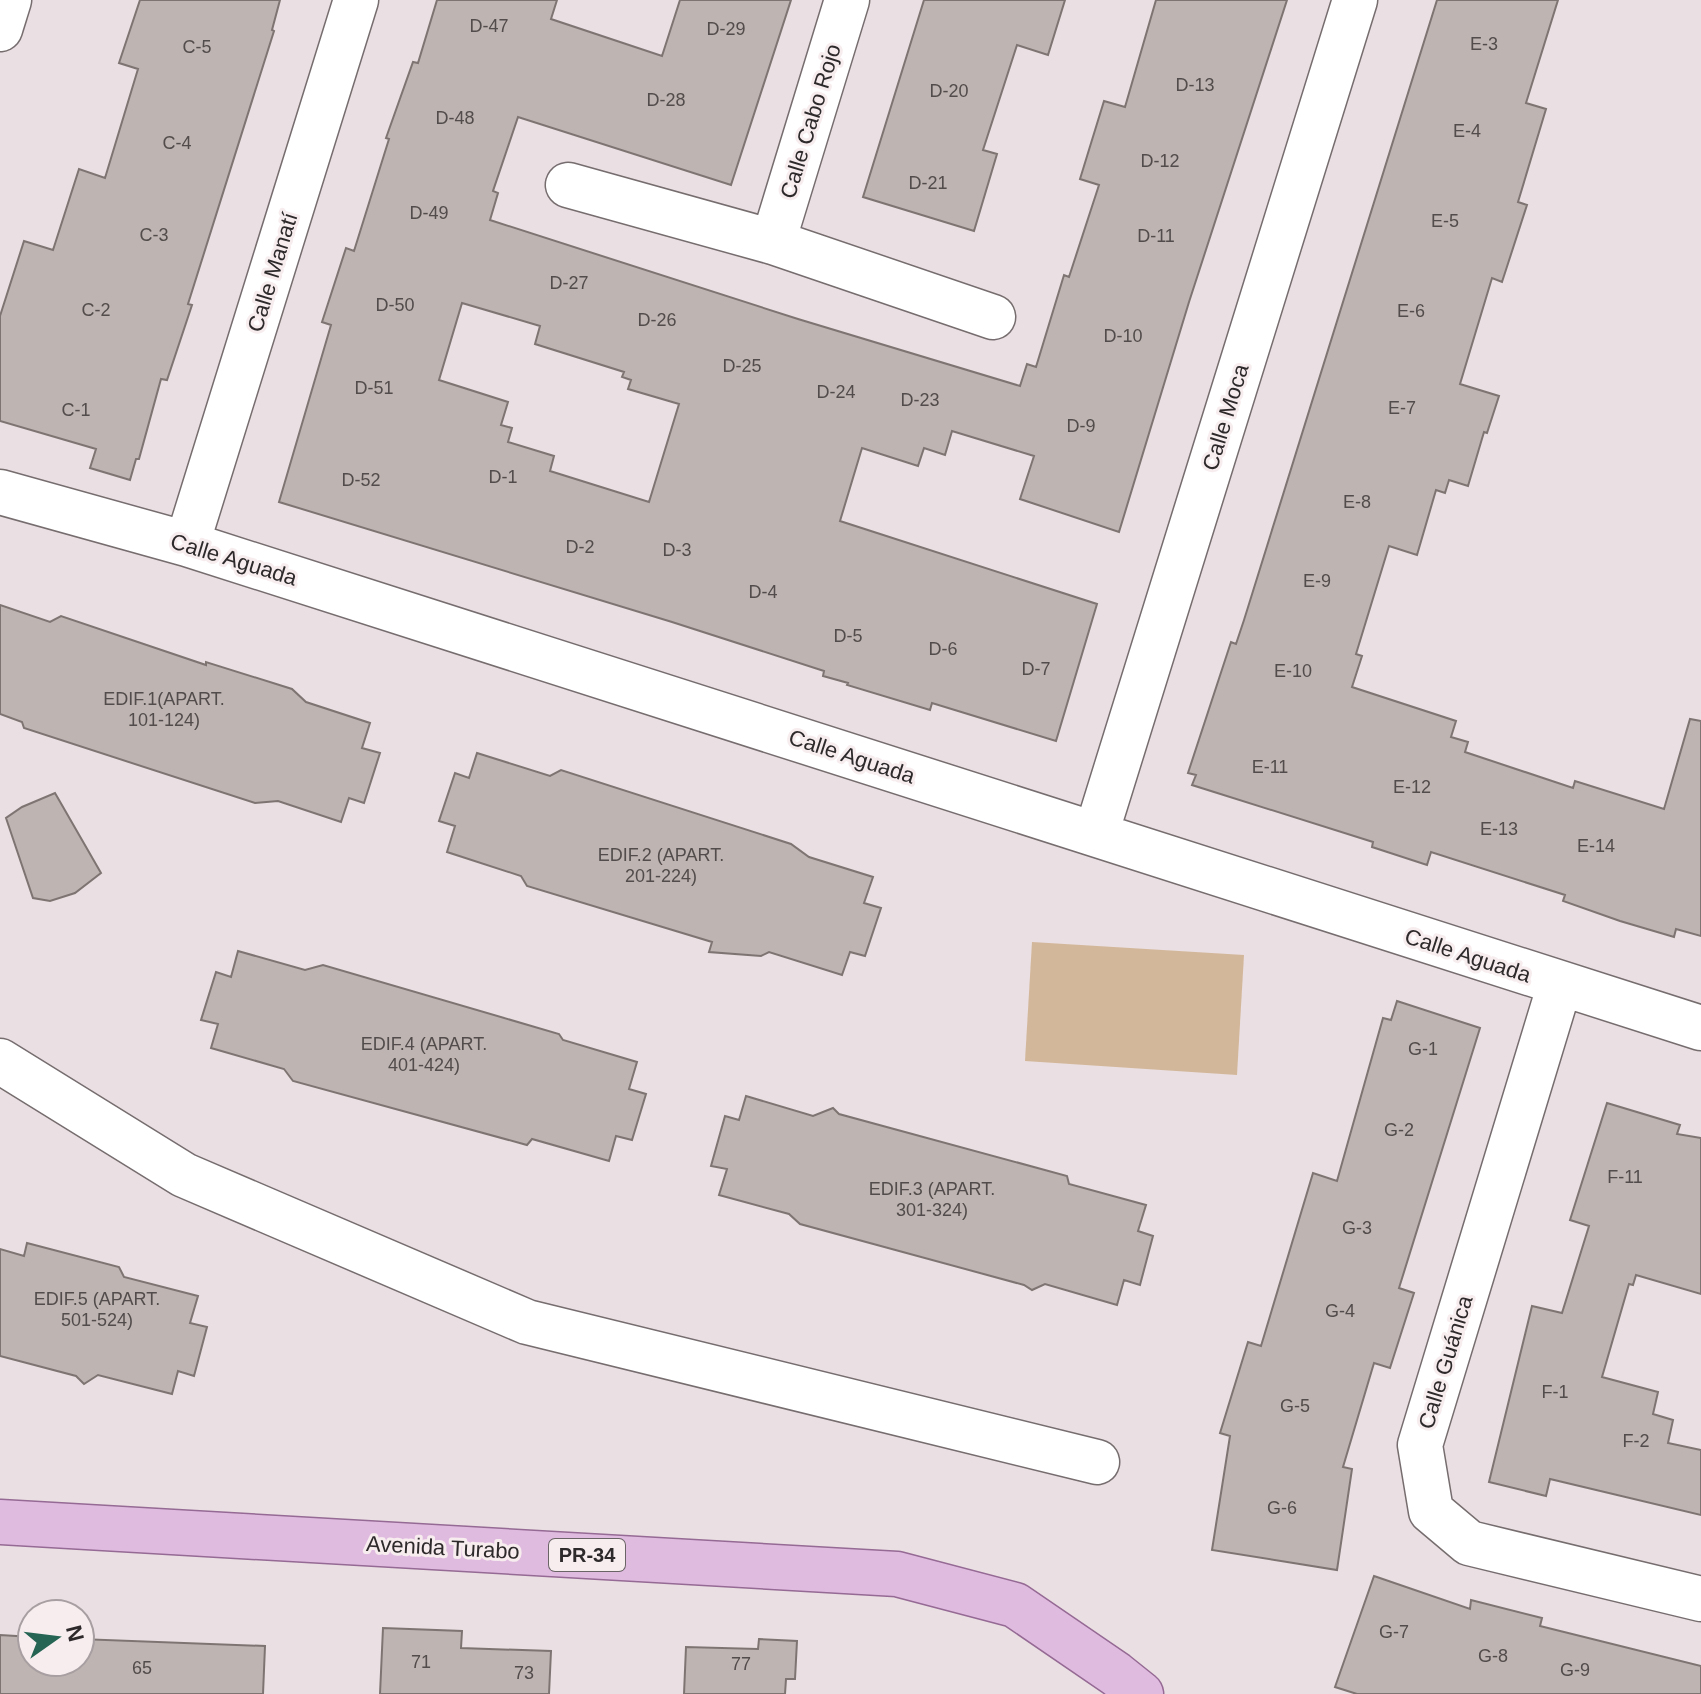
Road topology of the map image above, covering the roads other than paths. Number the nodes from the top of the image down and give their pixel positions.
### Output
1 (9, 0) edge
2 (356, 0) edge
3 (847, 0) edge
4 (1355, 0) edge
5 (0, 29) edge
6 (568, 185) dead end
7 (773, 242) junction
8 (993, 317) dead end
9 (0, 492) edge
10 (187, 544) junction
11 (1096, 834) junction
12 (1560, 984) junction
13 (1701, 1028) edge
14 (0, 1061) edge
15 (1097, 1462) dead end
16 (0, 1522) edge
17 (1701, 1599) edge
18 (1141, 1694) edge

1 - 5 street
2 - 10 street, Calle Manatí
3 - 7 street, Calle Cabo Rojo
4 - 11 street, Calle Moca
6 - 7 street
7 - 8 street
9 - 10 street, Calle Aguada
10 - 11 street, Calle Aguada
11 - 12 street, Calle Aguada
12 - 13 street, Calle Aguada
12 - 17 street, Calle Guánica
14 - 15 street
16 - 18 main road, Avenida Turabo / PR-34

